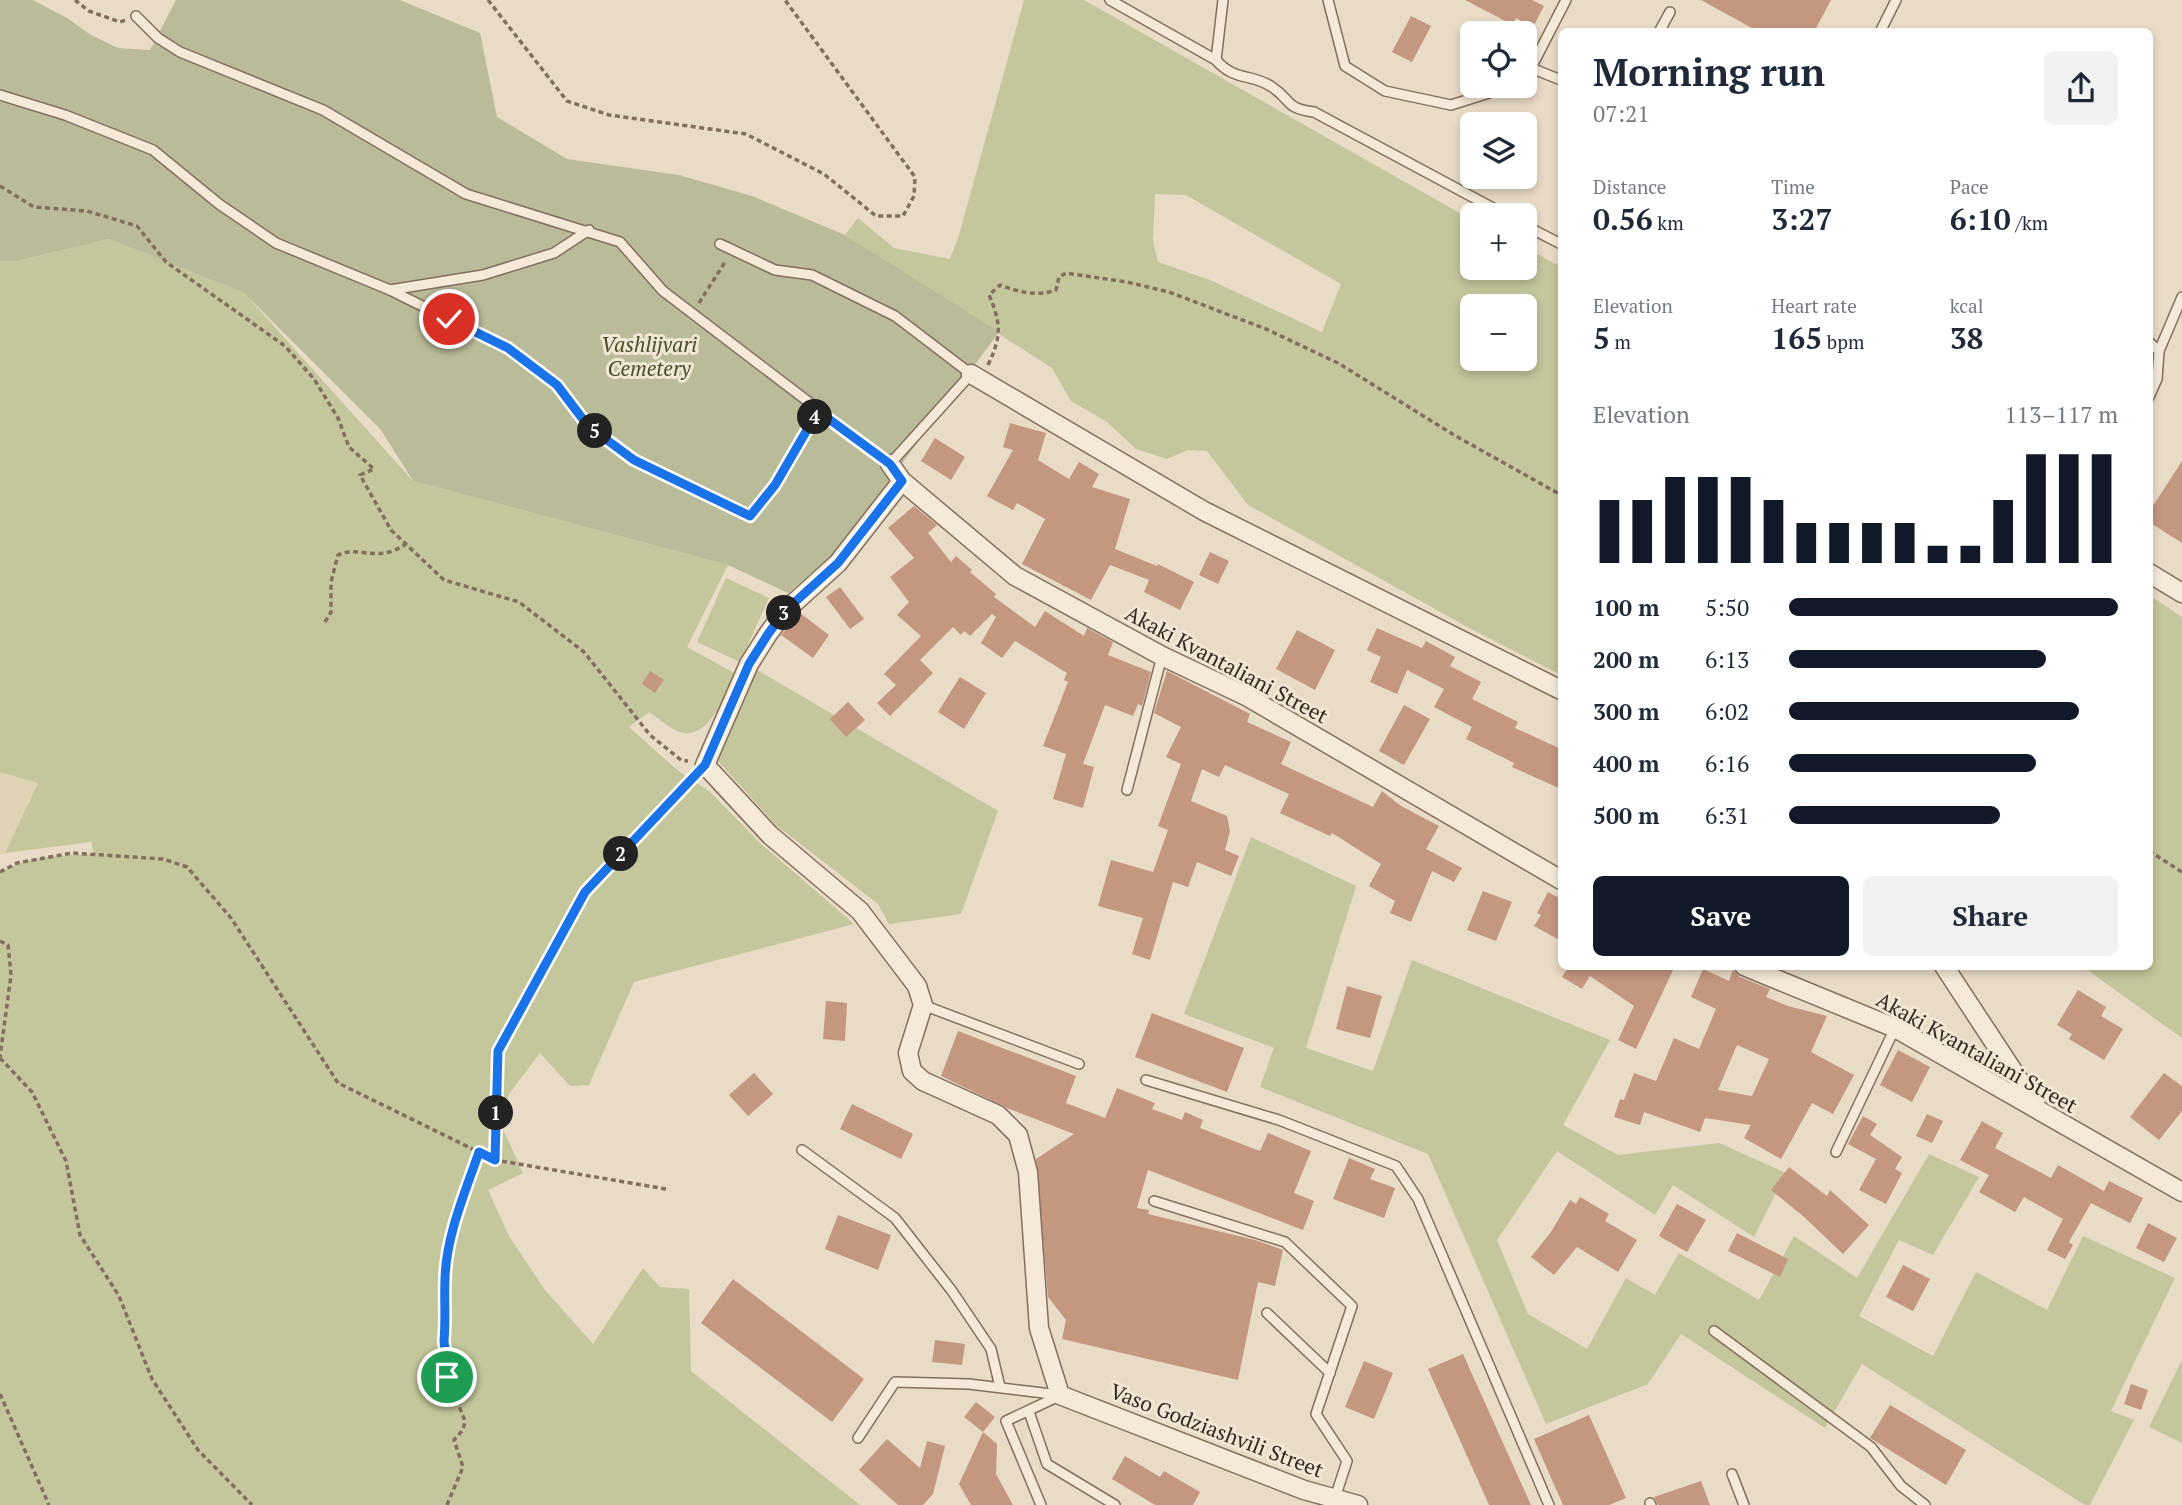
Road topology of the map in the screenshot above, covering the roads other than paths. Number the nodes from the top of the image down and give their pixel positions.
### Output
1 (1110, 0) edge
2 (1223, 0) edge
3 (1328, 0) edge
4 (1566, 0) edge
5 (1896, 0) edge
6 (1670, 12) dead end
7 (136, 16) road end
8 (1661, 28) edge
9 (1882, 28) edge
10 (1537, 53) edge
11 (1216, 60) junction
12 (1537, 73) edge
13 (1558, 79) edge
14 (0, 95) edge
15 (1472, 98) edge
16 (1484, 203) edge
17 (589, 230) junction
18 (1537, 232) edge
19 (1558, 242) edge
20 (720, 244) dead end
21 (390, 290) junction
22 (2182, 297) edge
23 (2153, 346) edge
24 (2159, 351) junction
25 (976, 376) junction
26 (2153, 388) edge
27 (818, 411) junction
28 (890, 464) junction
29 (902, 481) junction
30 (2153, 575) edge
31 (2182, 593) edge
32 (1162, 656) junction
33 (1558, 688) edge
34 (1127, 790) dead end
35 (1558, 878) edge
36 (1754, 970) edge
37 (1947, 970) edge
38 (923, 1005) junction
39 (1895, 1028) junction
40 (1079, 1064) dead end
41 (1146, 1080) dead end
42 (2039, 1110) junction
43 (802, 1150) dead end
44 (1836, 1152) dead end
45 (2182, 1192) edge
46 (1154, 1201) dead end
47 (1267, 1312) dead end
48 (1714, 1331) dead end
49 (1331, 1373) junction
50 (1000, 1387) junction
51 (1060, 1395) junction
52 (1028, 1412) junction
53 (858, 1438) dead end
54 (1732, 1474) dead end
55 (1335, 1498) junction
56 (1041, 1505) edge
57 (1115, 1505) edge
58 (1359, 1505) edge
59 (1549, 1505) edge
60 (1744, 1505) edge
61 (1925, 1505) edge

1 - 11 lane
2 - 11 lane
3 - 15 lane
4 - 10 lane
5 - 9 lane
6 - 8 lane
7 - 17 lane
11 - 16 lane
12 - 13 lane
14 - 21 lane
17 - 21 lane
17 - 27 lane
18 - 19 lane
20 - 25 lane
21 - 27 lane
22 - 24 lane
23 - 24 lane
24 - 26 lane
25 - 28 lane
25 - 33 street
27 - 28 lane
28 - 29 street, Akaki Kvantaliani Street
29 - 32 street, Akaki Kvantaliani Street
29 - 38 street
30 - 31 street
32 - 34 lane
32 - 35 street, Akaki Kvantaliani Street
36 - 39 street, Akaki Kvantaliani Street
37 - 42 street
38 - 40 lane
38 - 51 street
39 - 42 street, Akaki Kvantaliani Street
39 - 44 lane
41 - 59 lane
42 - 45 street, Akaki Kvantaliani Street
43 - 50 lane
46 - 49 lane
47 - 49 lane
48 - 61 lane
49 - 55 lane
50 - 51 lane
50 - 53 lane
51 - 52 lane
51 - 55 street, Vaso Godziashvili Street
52 - 56 lane
52 - 57 lane
54 - 60 lane
55 - 58 street, Vaso Godziashvili Street

